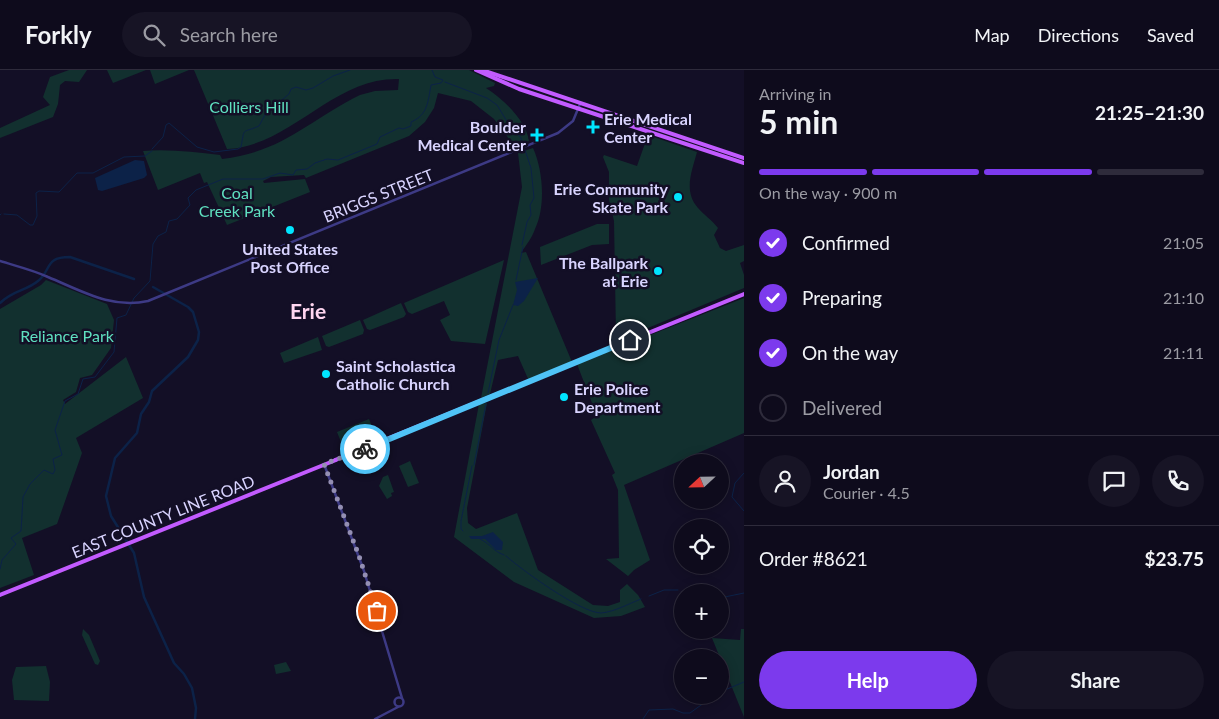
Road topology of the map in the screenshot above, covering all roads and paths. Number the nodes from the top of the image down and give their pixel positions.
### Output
1 (476, 70) edge
2 (482, 70) edge
3 (580, 106) junction
4 (744, 158) edge
5 (744, 163) edge
6 (0, 261) edge
7 (744, 294) edge
8 (324, 464) junction
9 (0, 595) edge
10 (398, 684) junction
11 (397, 698) junction
12 (402, 698) junction
13 (394, 702) junction
14 (398, 707) junction
15 (390, 711) junction
16 (375, 719) edge

1 - 3 main road
2 - 3 main road
3 - 4 main road
3 - 5 main road
3 - 6 street, BRIGGS STREET
7 - 8 main road, EAST COUNTY LINE ROAD
8 - 9 main road, EAST COUNTY LINE ROAD
8 - 10 street
10 - 11 street
10 - 12 street
11 - 12 street
11 - 13 street
12 - 14 street
13 - 14 street
13 - 15 street
14 - 15 street
15 - 16 street

